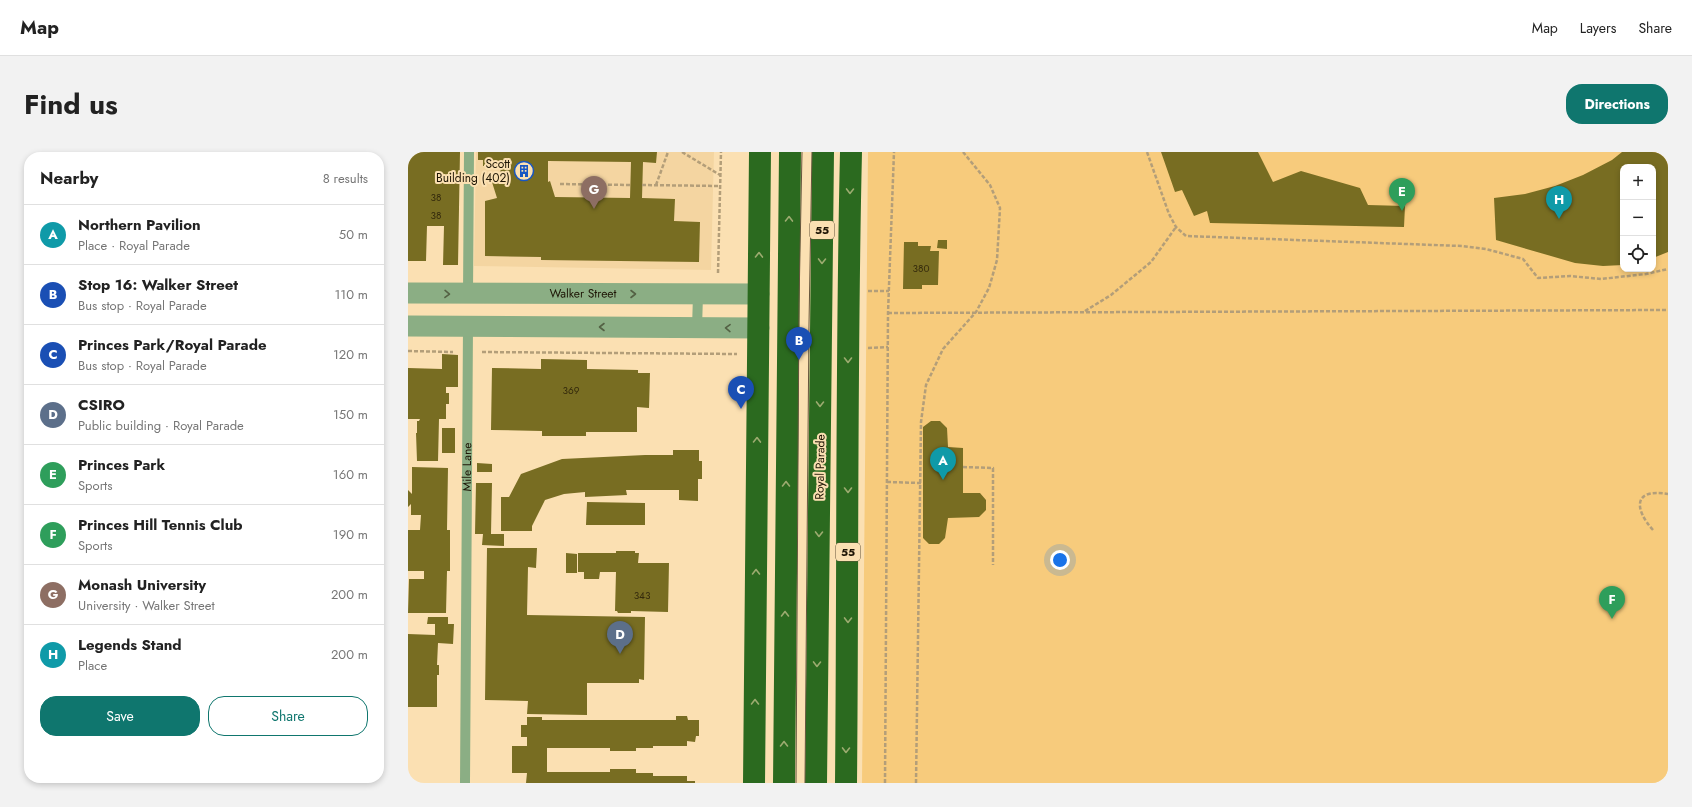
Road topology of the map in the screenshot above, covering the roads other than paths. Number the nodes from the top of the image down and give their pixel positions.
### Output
1 (469, 152) edge
2 (760, 152) edge
3 (790, 152) edge
4 (823, 152) edge
5 (851, 152) edge
6 (408, 293) edge
7 (468, 294) junction
8 (759, 294) junction
9 (698, 295) junction
10 (788, 300) junction
11 (821, 316) junction
12 (848, 318) junction
13 (408, 326) edge
14 (468, 326) junction
15 (788, 326) junction
16 (697, 328) junction
17 (758, 328) junction
18 (818, 588) junction
19 (848, 589) junction
20 (465, 783) edge
21 (754, 783) edge
22 (784, 783) edge
23 (816, 783) edge
24 (846, 783) edge

1 - 7 lane, Mile Lane
8 -> 2 highway
10 -> 3 highway
4 -> 11 highway, Royal Parade / 55
5 -> 12 highway, 55
6 -> 7 street, Walker Street
7 -> 9 street, Walker Street
7 - 14 street, Mile Lane
8 - 9 street, Walker Street
8 - 10 highway
8 - 17 highway
9 - 16 lane
10 - 11 highway
10 - 15 highway
11 - 12 highway
11 - 15 highway
11 -> 18 highway, Royal Parade / 55
12 -> 19 highway, 55
13 - 14 street
16 -> 14 street
14 - 20 lane, Mile Lane
15 - 17 highway
22 -> 15 highway
17 -> 16 street
21 -> 17 highway
18 - 19 highway
18 -> 23 highway, Royal Parade / 55
19 -> 24 highway, 55

